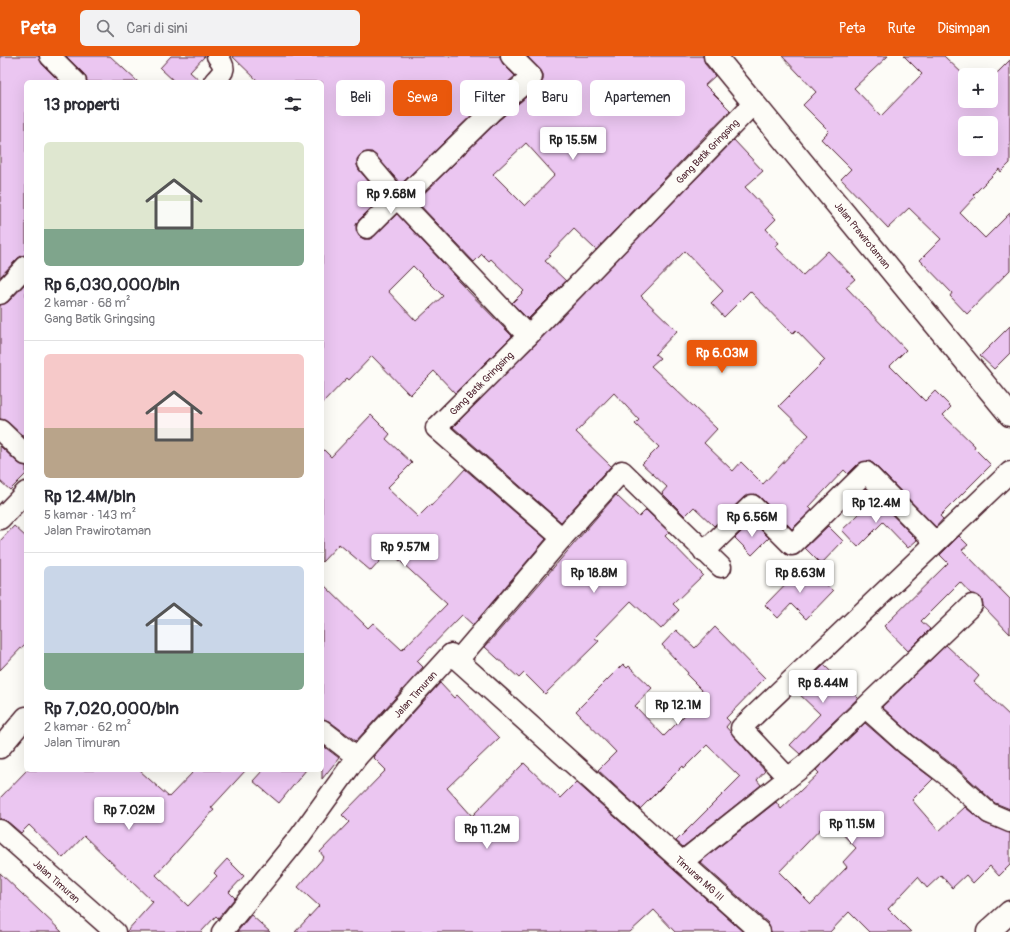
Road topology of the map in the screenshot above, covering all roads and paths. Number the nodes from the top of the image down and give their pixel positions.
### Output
1 (50, 56) edge
2 (216, 56) edge
3 (511, 56) edge
4 (715, 56) edge
5 (74, 80) edge
6 (217, 80) edge
7 (754, 103) junction
8 (368, 163) dead end
9 (398, 199) junction
10 (367, 228) dead end
11 (24, 268) edge
12 (0, 294) edge
13 (528, 336) junction
14 (1010, 415) edge
15 (0, 430) edge
16 (24, 453) edge
17 (1010, 472) edge
18 (24, 494) edge
19 (0, 519) edge
20 (562, 538) junction
21 (935, 542) junction
22 (704, 552) junction
23 (720, 567) dead end
24 (972, 605) dead end
25 (458, 660) junction
26 (866, 708) junction
27 (24, 719) edge
28 (324, 732) edge
29 (0, 748) edge
30 (357, 757) junction
31 (788, 778) junction
32 (1010, 822) edge
33 (0, 830) edge
34 (682, 862) junction
35 (1010, 912) edge
36 (115, 932) edge
37 (222, 932) edge
38 (760, 932) edge
39 (988, 932) edge

1 - 5 street
2 - 6 street
3 - 9 street
4 - 7 street, Jalan Prawirotaman
7 - 13 street, Gang Batik Gringsing
7 - 14 street, Jalan Prawirotaman
8 - 9 street
9 - 10 street
9 - 13 street
11 - 12 street
13 - 20 street, Gang Batik Gringsing
15 - 16 street
17 - 21 street
18 - 19 street
20 - 22 street
20 - 25 street
21 - 22 street
21 - 31 street
22 - 23 street
24 - 26 street
25 - 30 street, Jalan Timuran
25 - 34 street, Timuran MG III
26 - 31 street
26 - 32 street
27 - 29 street
28 - 30 street
30 - 37 street, Jalan Timuran
31 - 34 street
33 - 36 street, Jalan Timuran
34 - 38 street, Timuran MG III
35 - 39 street

